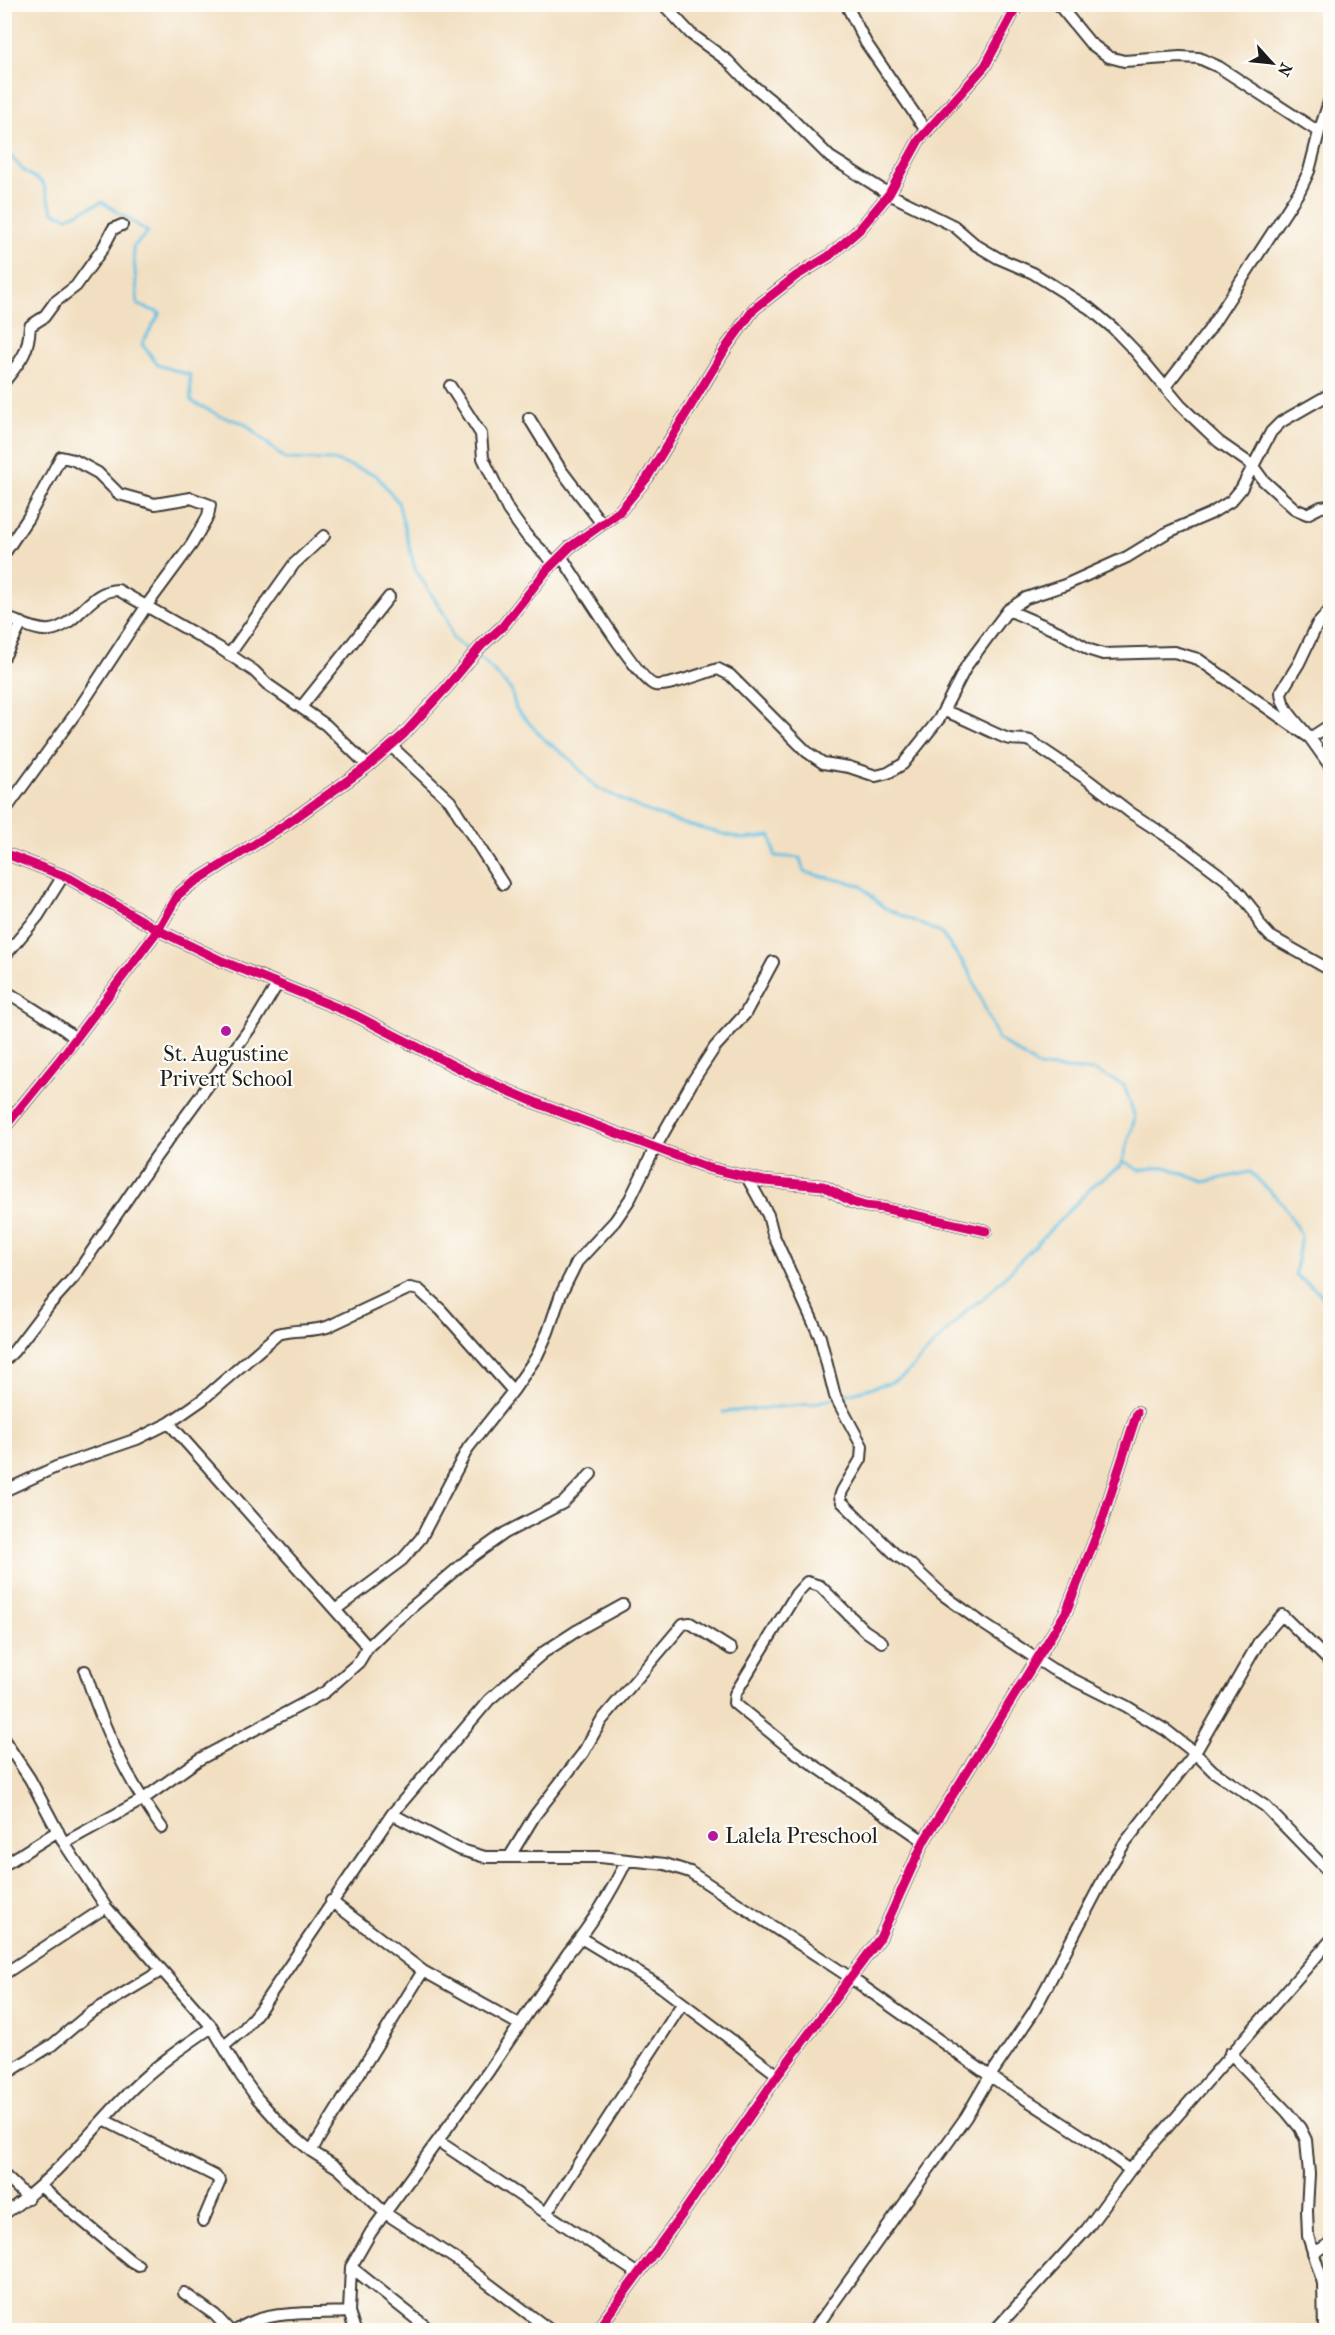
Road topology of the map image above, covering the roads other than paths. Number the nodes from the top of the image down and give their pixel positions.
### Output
1 (663, 4) edge
2 (846, 4) edge
3 (1018, 4) edge
4 (1058, 4) edge
5 (1330, 99) edge
6 (927, 132) junction
7 (1319, 132) junction
8 (889, 194) junction
9 (122, 225) dead end
10 (4, 382) edge
11 (450, 386) dead end
12 (1165, 387) junction
13 (1330, 394) edge
14 (529, 418) dead end
15 (1252, 465) junction
16 (1330, 506) edge
17 (602, 524) junction
18 (324, 536) dead end
19 (4, 554) edge
20 (558, 560) junction
21 (389, 597) dead end
22 (147, 606) junction
23 (1008, 610) junction
24 (1330, 610) edge
25 (4, 617) edge
26 (22, 623) junction
27 (230, 655) junction
28 (4, 657) edge
29 (302, 706) junction
30 (944, 711) junction
31 (1330, 725) edge
32 (1310, 738) junction
33 (391, 746) junction
34 (368, 766) junction
35 (1330, 766) edge
36 (4, 812) edge
37 (4, 854) edge
38 (63, 876) junction
39 (503, 885) dead end
40 (158, 930) junction
41 (4, 957) edge
42 (773, 962) dead end
43 (1330, 970) edge
44 (277, 985) junction
45 (4, 990) edge
46 (76, 1039) junction
47 (4, 1128) edge
48 (654, 1148) junction
49 (747, 1177) junction
50 (986, 1231) dead end
51 (4, 1361) edge
52 (513, 1391) junction
53 (1137, 1413) dead end
54 (169, 1423) junction
55 (591, 1474) dead end
56 (4, 1491) edge
57 (623, 1605) dead end
58 (335, 1610) junction
59 (882, 1642) dead end
60 (368, 1647) junction
61 (731, 1649) dead end
62 (1036, 1660) junction
63 (1330, 1662) edge
64 (86, 1671) dead end
65 (4, 1740) edge
66 (1195, 1753) junction
67 (9, 1758) edge
68 (142, 1800) junction
69 (392, 1814) junction
70 (162, 1828) dead end
71 (58, 1831) junction
72 (924, 1841) junction
73 (64, 1842) junction
74 (510, 1856) junction
75 (627, 1860) junction
76 (4, 1865) edge
77 (1330, 1874) edge
78 (331, 1901) junction
79 (106, 1907) junction
80 (581, 1938) junction
81 (1330, 1941) edge
82 (161, 1971) junction
83 (423, 1971) junction
84 (4, 1974) edge
85 (851, 1978) junction
86 (682, 2004) junction
87 (520, 2025) junction
88 (212, 2026) junction
89 (224, 2046) junction
90 (1230, 2053) junction
91 (4, 2075) edge
92 (778, 2076) junction
93 (990, 2076) junction
94 (104, 2120) junction
95 (438, 2140) junction
96 (311, 2151) junction
97 (1130, 2170) junction
98 (4, 2175) edge
99 (40, 2186) junction
100 (28, 2198) junction
101 (547, 2212) junction
102 (385, 2213) junction
103 (4, 2214) edge
104 (203, 2221) dead end
105 (1330, 2244) edge
106 (1313, 2253) junction
107 (138, 2265) dead end
108 (351, 2267) junction
109 (638, 2274) junction
110 (184, 2293) dead end
111 (349, 2312) junction
112 (996, 2330) edge
113 (229, 2331) edge
114 (237, 2331) edge
115 (355, 2331) edge
116 (430, 2331) edge
117 (550, 2331) edge
118 (597, 2331) edge
119 (814, 2331) edge
120 (1324, 2331) edge

1 - 8 street
2 - 6 street
3 - 6 street
4 - 7 street
5 - 7 street
6 - 8 street
7 - 12 street
8 - 12 street
8 - 17 street
9 - 10 street
11 - 20 street
12 - 15 street
13 - 15 street
14 - 17 street
15 - 16 street
15 - 23 street
17 - 20 street
18 - 27 street
19 - 22 street
20 - 30 street
20 - 33 street
21 - 29 street
22 - 26 street
22 - 27 street
22 - 36 street
23 - 30 street
23 - 32 street
24 - 32 street
25 - 26 street
26 - 28 street
27 - 29 street
29 - 34 street
30 - 43 street
31 - 32 street
32 - 35 street
33 - 34 street
33 - 39 street
34 - 40 street
37 - 38 street
38 - 40 street
38 - 41 street
40 - 44 street
40 - 46 street
42 - 48 street
44 - 48 street
44 - 51 street
45 - 46 street
46 - 47 street
48 - 49 street
48 - 52 street
49 - 50 street
49 - 62 street
52 - 54 street
52 - 58 street
53 - 62 street
54 - 56 street
54 - 58 street
55 - 60 street
57 - 69 street
58 - 60 street
59 - 72 street
60 - 68 street
61 - 74 street
62 - 66 street
62 - 72 street
63 - 66 street
64 - 68 street
65 - 67 street
66 - 77 street
66 - 93 street
67 - 71 street
68 - 70 street
68 - 73 street
69 - 74 street
69 - 78 street
71 - 73 street
71 - 76 street
72 - 85 street
73 - 79 street
74 - 75 street
75 - 80 street
75 - 85 street
78 - 83 street
78 - 89 street
79 - 82 street
79 - 84 street
80 - 86 street
80 - 87 street
81 - 90 street
82 - 88 street
82 - 91 street
83 - 87 street
83 - 96 street
85 - 92 street
85 - 93 street
86 - 92 street
86 - 101 street
87 - 95 street
88 - 89 street
88 - 94 street
89 - 96 street
90 - 97 street
90 - 106 street
92 - 109 street
93 - 97 street
93 - 119 street
94 - 99 street
94 - 104 street
95 - 101 street
95 - 102 street
96 - 102 street
97 - 112 street
98 - 100 street
99 - 100 street
99 - 107 street
100 - 103 street
101 - 109 street
102 - 108 street
102 - 117 street
105 - 106 street
106 - 120 street
108 - 111 street
108 - 116 street
109 - 118 street
110 - 113 street
111 - 114 street
111 - 115 street

